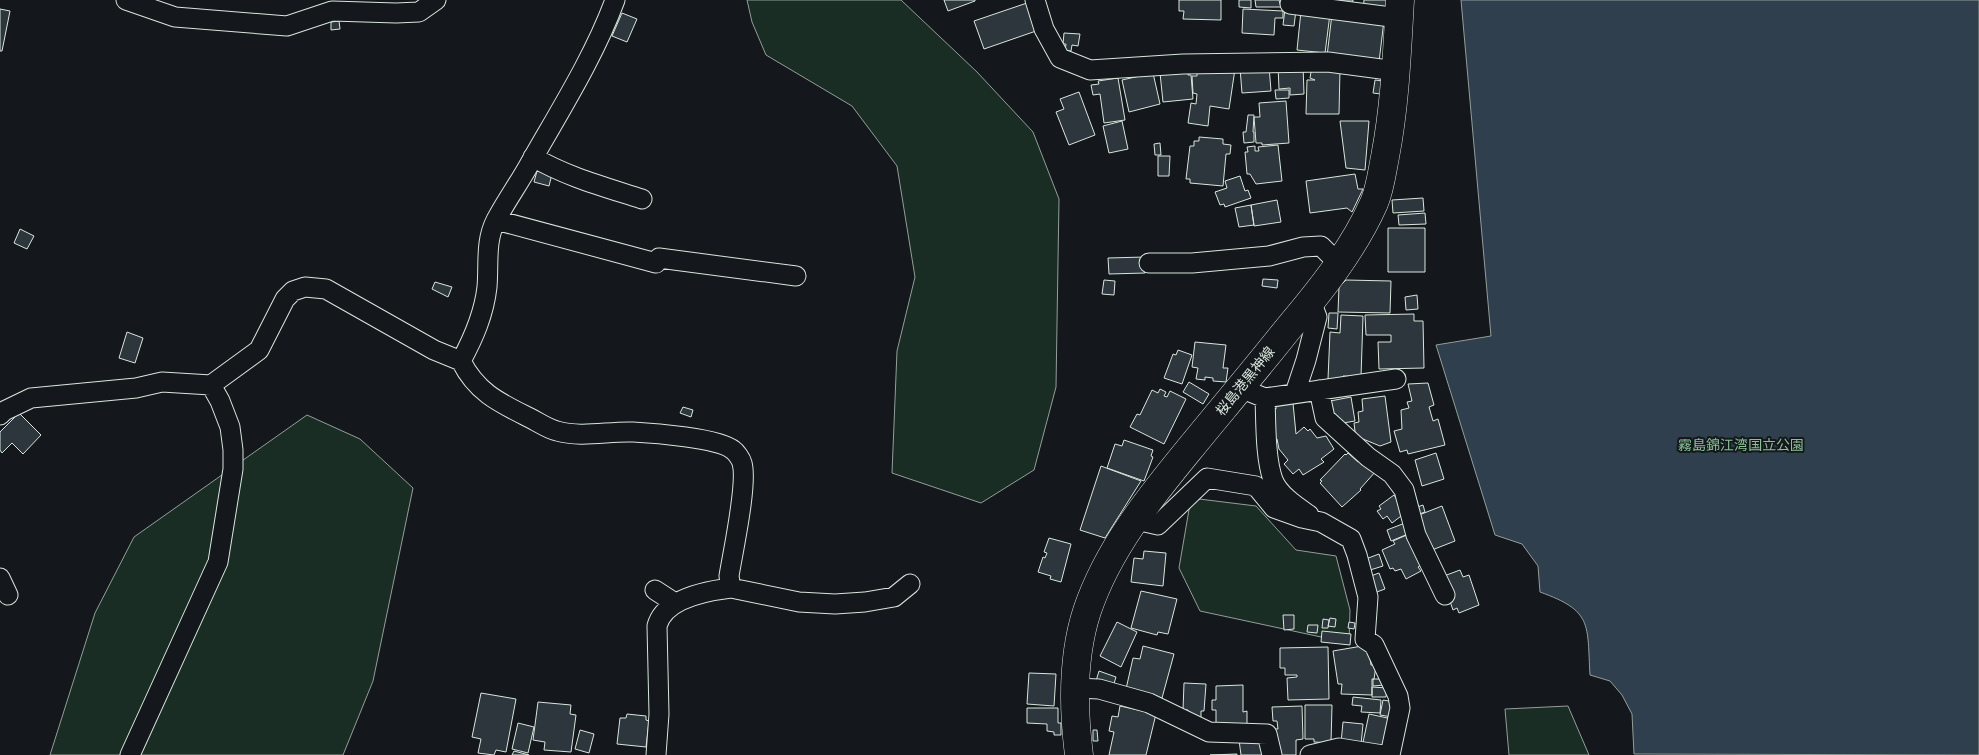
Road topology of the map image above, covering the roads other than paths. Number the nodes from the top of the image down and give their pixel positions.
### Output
1 (126, 0) edge
2 (436, 0) edge
3 (615, 0) edge
4 (1035, 0) edge
5 (1290, 4) dead end
6 (1399, 9) edge
7 (1396, 71) junction
8 (533, 157) junction
9 (642, 199) dead end
10 (496, 220) junction
11 (1149, 263) dead end
12 (1339, 264) junction
13 (796, 276) dead end
14 (1312, 301) junction
15 (461, 362) junction
16 (1396, 379) dead end
17 (211, 385) junction
18 (1240, 388) junction
19 (1319, 390) junction
20 (1295, 394) junction
21 (1265, 398) junction
22 (0, 415) edge
23 (1136, 520) junction
24 (1319, 526) junction
25 (0, 578) edge
26 (910, 584) dead end
27 (731, 588) junction
28 (655, 590) dead end
29 (8, 595) dead end
30 (1445, 595) dead end
31 (675, 603) junction
32 (1075, 688) junction
33 (130, 755) edge
34 (656, 755) edge
35 (1079, 755) edge
36 (1272, 755) edge
37 (1310, 755) edge
38 (1382, 755) edge
39 (1390, 755) edge

1 - 2 street
3 - 8 street
4 - 7 street
5 - 6 street
6 - 7 main road, 桜島港黒神線
7 - 12 main road, 桜島港黒神線
8 - 9 street
8 - 10 street
10 - 13 street
10 - 15 street
11 - 12 street
12 - 14 main road, 桜島港黒神線
14 - 18 main road, 桜島港黒神線
14 - 20 street
15 - 17 street
15 - 27 street
16 - 19 street
17 - 22 street
17 - 33 street
18 - 21 street
18 - 23 main road, 桜島港黒神線
19 - 20 street
19 - 30 street
20 - 21 street
21 - 24 street
23 - 24 street
23 - 32 main road, 桜島港黒神線
24 - 39 street
25 - 29 street
26 - 27 street
27 - 31 street
28 - 31 street
31 - 34 street
32 - 35 main road, 桜島港黒神線
32 - 36 street
37 - 38 street

